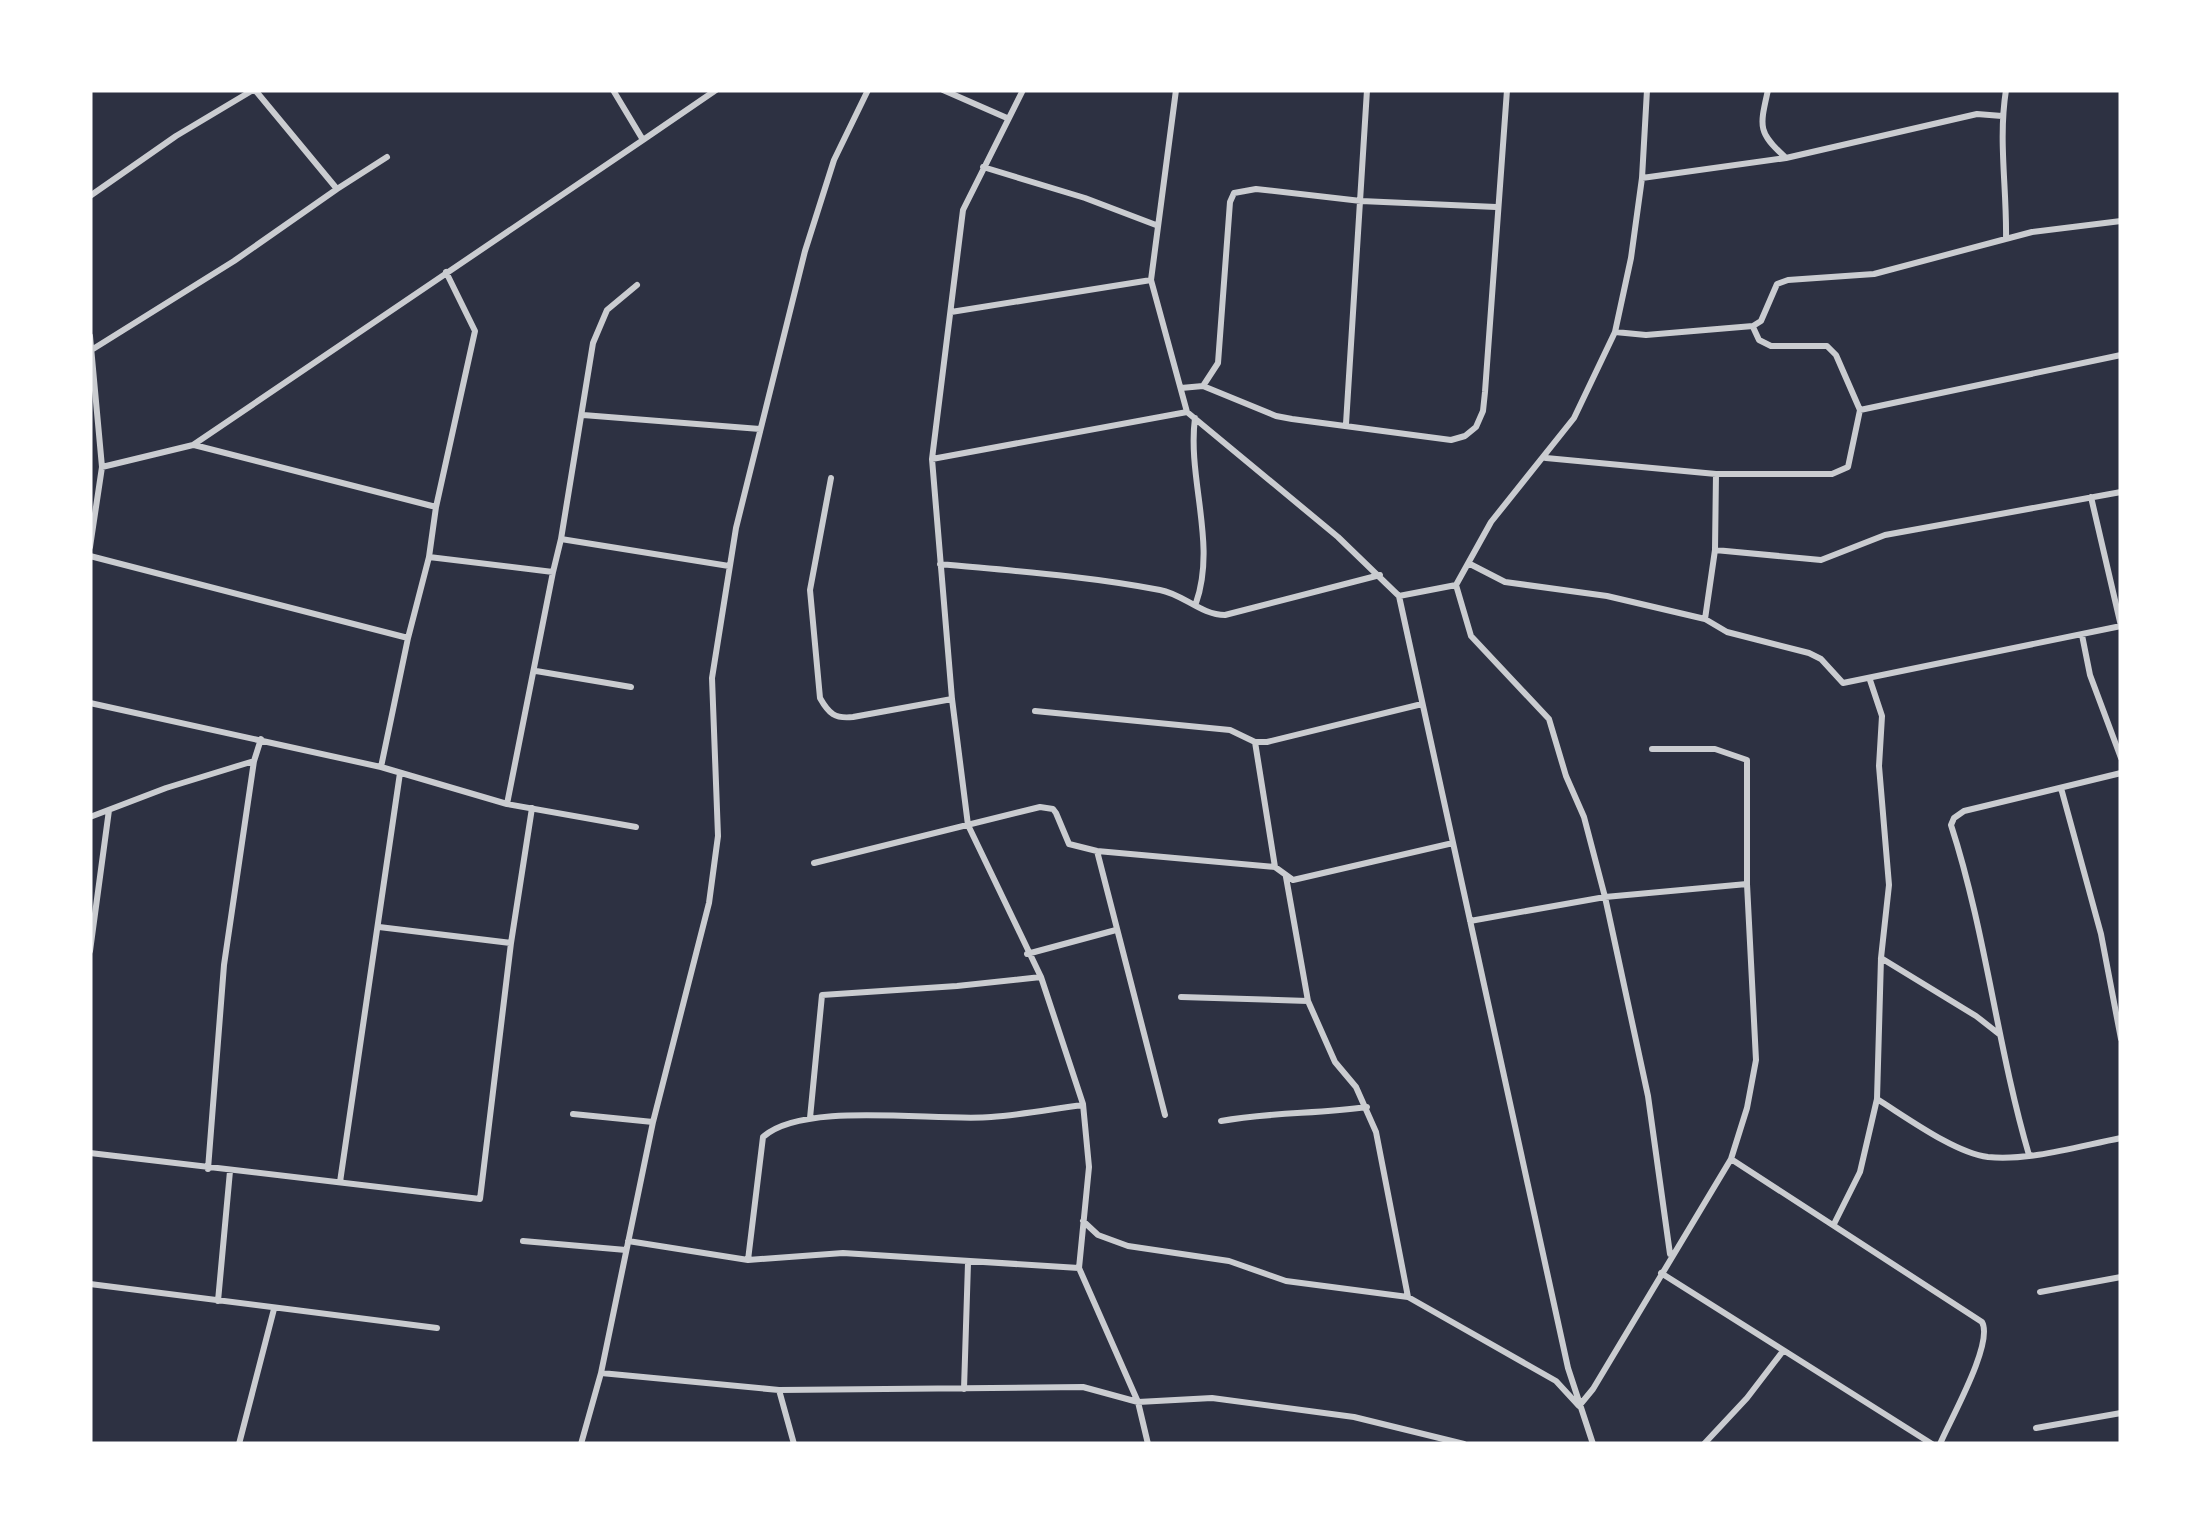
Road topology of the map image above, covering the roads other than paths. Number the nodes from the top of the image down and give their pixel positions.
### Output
1 (254, 90) edge
2 (613, 90) edge
3 (716, 90) edge
4 (868, 90) edge
5 (942, 90) edge
6 (1023, 90) edge
7 (1176, 90) edge
8 (1367, 90) edge
9 (1507, 90) edge
10 (1647, 90) edge
11 (1768, 90) edge
12 (2006, 90) edge
13 (2002, 116) junction
14 (1007, 118) junction
15 (642, 140) junction
16 (388, 157) dead end
17 (1786, 158) junction
18 (982, 167) junction
19 (1642, 178) junction
20 (337, 188) junction
21 (90, 196) edge
22 (1361, 200) junction
23 (1496, 208) junction
24 (2121, 221) edge
25 (1156, 225) junction
26 (2006, 239) junction
27 (446, 272) junction
28 (1150, 280) junction
29 (637, 285) dead end
30 (951, 312) junction
31 (1752, 326) junction
32 (1615, 332) junction
33 (90, 336) edge
34 (93, 349) junction
35 (2121, 355) edge
36 (92, 359) edge
37 (1203, 386) junction
38 (1181, 388) junction
39 (1860, 410) junction
40 (1187, 412) junction
41 (583, 415) junction
42 (1195, 418) junction
43 (1346, 424) junction
44 (760, 430) junction
45 (193, 444) junction
46 (1545, 458) junction
47 (932, 459) junction
48 (102, 467) junction
49 (1716, 474) junction
50 (831, 478) dead end
51 (94, 491) edge
52 (2121, 492) edge
53 (2091, 497) junction
54 (436, 507) junction
55 (561, 539) junction
56 (90, 547) edge
57 (1715, 550) junction
58 (90, 556) edge
59 (429, 557) junction
60 (940, 564) junction
61 (1470, 564) junction
62 (729, 566) junction
63 (553, 572) junction
64 (1381, 575) junction
65 (1456, 585) junction
66 (1399, 596) junction
67 (1196, 604) junction
68 (1705, 620) junction
69 (2121, 626) edge
70 (2082, 635) junction
71 (408, 638) junction
72 (536, 672) junction
73 (1870, 680) junction
74 (630, 687) dead end
75 (952, 699) junction
76 (90, 703) edge
77 (1422, 704) junction
78 (1035, 710) dead end
79 (261, 739) junction
80 (1255, 742) junction
81 (1652, 749) dead end
82 (2121, 758) edge
83 (254, 761) junction
84 (381, 768) junction
85 (400, 773) junction
86 (2121, 773) edge
87 (2061, 788) junction
88 (507, 804) junction
89 (532, 808) junction
90 (108, 810) junction
91 (90, 817) edge
92 (968, 825) junction
93 (636, 827) dead end
94 (1453, 843) junction
95 (1097, 852) junction
96 (814, 863) dead end
97 (1275, 868) junction
98 (1286, 878) junction
99 (1748, 884) junction
100 (1605, 897) junction
101 (1470, 920) junction
102 (379, 927) junction
103 (1116, 930) junction
104 (510, 943) junction
105 (90, 951) edge
106 (1027, 954) junction
107 (1881, 958) junction
108 (1040, 977) junction
109 (1181, 998) dead end
110 (1308, 1000) junction
111 (2000, 1035) junction
112 (2121, 1039) edge
113 (1877, 1099) junction
114 (1083, 1104) junction
115 (1366, 1108) junction
116 (573, 1114) dead end
117 (1165, 1115) dead end
118 (810, 1119) junction
119 (1221, 1121) dead end
120 (653, 1122) junction
121 (2121, 1138) edge
122 (90, 1153) edge
123 (2029, 1155) junction
124 (1731, 1158) junction
125 (208, 1169) junction
126 (230, 1170) junction
127 (340, 1182) junction
128 (1084, 1221) junction
129 (1834, 1224) junction
130 (524, 1242) dead end
131 (627, 1245) junction
132 (1670, 1255) junction
133 (748, 1260) junction
134 (968, 1262) junction
135 (1078, 1268) junction
136 (1660, 1273) junction
137 (2121, 1277) edge
138 (90, 1284) edge
139 (2040, 1292) dead end
140 (1408, 1298) junction
141 (218, 1301) junction
142 (274, 1309) junction
143 (437, 1328) dead end
144 (1783, 1350) junction
145 (601, 1373) junction
146 (964, 1389) junction
147 (779, 1390) junction
148 (1138, 1402) junction
149 (1579, 1406) junction
150 (2121, 1413) edge
151 (2036, 1428) dead end
152 (239, 1444) edge
153 (581, 1444) edge
154 (794, 1444) edge
155 (1148, 1444) edge
156 (1464, 1444) edge
157 (1593, 1444) edge
158 (1704, 1444) edge
159 (1936, 1444) edge

1 - 20 street
1 - 21 street
2 - 15 street
3 - 15 street
4 - 44 street
5 - 14 street
6 - 14 street
7 - 25 street
8 - 22 street
9 - 23 street
10 - 19 street
11 - 17 street
12 - 13 street
13 - 17 street
13 - 26 street
14 - 18 street
15 - 27 street
16 - 20 street
17 - 19 street
18 - 25 street
18 - 30 street
19 - 32 street
20 - 34 street
22 - 23 street
22 - 37 street
22 - 43 street
23 - 43 street
24 - 26 street
25 - 28 street
26 - 31 street
27 - 45 street
27 - 54 street
28 - 30 street
28 - 38 street
29 - 41 street
30 - 47 street
31 - 32 street
31 - 39 street
32 - 46 street
33 - 34 street
34 - 36 street
35 - 39 street
36 - 48 street
37 - 38 street
37 - 43 street
38 - 40 street
39 - 49 street
40 - 42 street
40 - 47 street
41 - 44 street
41 - 55 street
42 - 64 street
42 - 67 street
44 - 62 street
45 - 48 street
45 - 54 street
46 - 49 street
46 - 61 street
47 - 60 street
48 - 51 street
49 - 57 street
50 - 75 street
51 - 56 street
52 - 53 street
53 - 57 street
53 - 69 street
54 - 59 street
55 - 62 street
55 - 63 street
57 - 68 street
58 - 71 street
59 - 63 street
59 - 71 street
60 - 67 street
60 - 75 street
61 - 65 street
61 - 68 street
62 - 120 street
63 - 72 street
64 - 66 street
64 - 67 street
65 - 66 street
65 - 100 street
66 - 77 street
68 - 73 street
69 - 70 street
70 - 73 street
70 - 82 street
71 - 84 street
72 - 74 street
72 - 88 street
73 - 107 street
75 - 92 street
76 - 79 street
77 - 80 street
77 - 94 street
78 - 80 street
79 - 83 street
79 - 84 street
80 - 97 street
81 - 99 street
83 - 90 street
83 - 125 street
84 - 85 street
85 - 88 street
85 - 102 street
86 - 87 street
87 - 111 street
87 - 112 street
88 - 89 street
89 - 93 street
89 - 104 street
90 - 91 street
90 - 105 street
92 - 95 street
92 - 96 street
92 - 106 street
94 - 98 street
94 - 101 street
95 - 97 street
95 - 103 street
97 - 98 street
98 - 110 street
99 - 100 street
99 - 124 street
100 - 101 street
100 - 132 street
101 - 149 street
102 - 104 street
102 - 127 street
103 - 106 street
103 - 117 street
104 - 127 street
106 - 108 street
107 - 111 street
107 - 113 street
108 - 114 street
108 - 118 street
109 - 110 street
110 - 115 street
111 - 123 street
113 - 123 street
113 - 129 street
114 - 118 street
114 - 128 street
115 - 119 street
115 - 140 street
116 - 120 street
118 - 133 street
120 - 131 street
121 - 123 street
122 - 125 street
124 - 129 street
124 - 132 street
125 - 126 street
126 - 127 street
126 - 141 street
128 - 135 street
128 - 140 street
129 - 159 street
130 - 131 street
131 - 133 street
131 - 145 street
132 - 136 street
133 - 134 street
134 - 135 street
134 - 146 street
135 - 148 street
136 - 144 street
136 - 149 street
137 - 139 street
138 - 141 street
140 - 149 street
141 - 142 street
142 - 143 street
142 - 152 street
144 - 158 street
144 - 159 street
145 - 147 street
145 - 153 street
146 - 147 street
146 - 148 street
147 - 154 street
148 - 155 street
148 - 156 street
149 - 157 street
150 - 151 street

